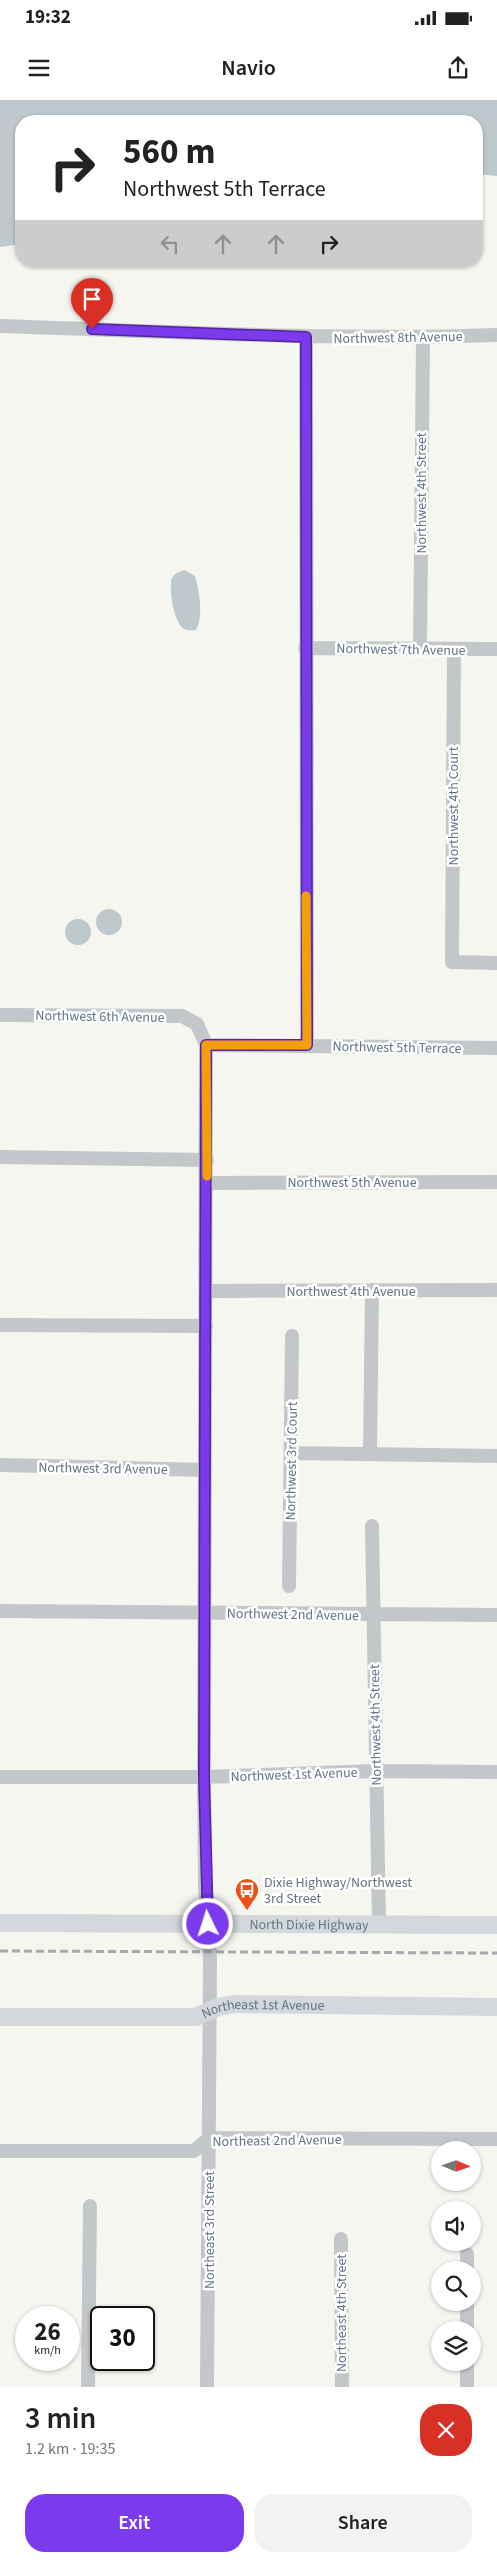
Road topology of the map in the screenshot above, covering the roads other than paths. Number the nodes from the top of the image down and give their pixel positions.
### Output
1 (0, 326) edge
2 (497, 335) edge
3 (306, 337) junction
4 (423, 338) junction
5 (305, 648) junction
6 (420, 649) junction
7 (497, 649) edge
8 (454, 650) junction
9 (497, 963) edge
10 (0, 1015) edge
11 (206, 1045) junction
12 (307, 1045) junction
13 (497, 1048) edge
14 (0, 1157) edge
15 (207, 1160) junction
16 (207, 1182) junction
17 (497, 1182) edge
18 (372, 1290) junction
19 (497, 1290) edge
20 (206, 1291) junction
21 (0, 1325) edge
22 (206, 1326) junction
23 (292, 1336) dead end
24 (292, 1453) junction
25 (370, 1453) junction
26 (497, 1456) edge
27 (0, 1465) edge
28 (205, 1470) junction
29 (372, 1526) dead end
30 (289, 1586) dead end
31 (0, 1611) edge
32 (206, 1613) junction
33 (373, 1615) junction
34 (497, 1615) edge
35 (376, 1771) junction
36 (497, 1772) edge
37 (0, 1777) edge
38 (204, 1777) junction
39 (0, 1923) edge
40 (208, 1924) junction
41 (379, 1924) junction
42 (497, 1925) edge
43 (497, 2007) edge
44 (209, 2011) junction
45 (0, 2017) edge
46 (209, 2138) junction
47 (497, 2139) edge
48 (0, 2150) edge
49 (90, 2206) dead end
50 (341, 2239) dead end
51 (467, 2254) dead end
52 (467, 2261) edge
53 (467, 2371) edge
54 (88, 2387) edge
55 (207, 2387) edge
56 (342, 2387) edge
57 (467, 2387) edge

1 - 3 street, Northwest 8th Avenue
2 - 4 street, Northwest 8th Avenue
3 - 4 street, Northwest 8th Avenue
3 - 5 street
4 - 6 street, Northwest 4th Street
5 - 6 street, Northwest 7th Avenue
5 - 12 street
6 - 8 street, Northwest 7th Avenue
7 - 8 street, Northwest 7th Avenue
8 - 9 street, Northwest 4th Court
10 - 11 street, Northwest 6th Avenue
11 - 12 street, Northwest 5th Terrace
11 - 15 street, Northeast 3rd Street
12 - 13 street, Northwest 5th Terrace
14 - 15 street
15 - 16 street, Northeast 3rd Street
16 - 17 street, Northwest 5th Avenue
16 - 20 street, Northeast 3rd Street
18 - 19 street, Northwest 4th Avenue
18 - 20 street, Northwest 4th Avenue
18 - 25 street
20 - 22 street, Northeast 3rd Street
21 - 22 street
22 - 28 street, Northeast 3rd Street
23 - 24 street, Northwest 3rd Court
24 - 25 street
24 - 30 street, Northwest 3rd Court
25 - 26 street
27 - 28 street, Northwest 3rd Avenue
28 - 32 street, Northeast 3rd Street
29 - 33 street, Northwest 4th Street
31 - 32 street, Northwest 2nd Avenue
32 - 33 street, Northwest 2nd Avenue
32 - 38 street, Northeast 3rd Street
33 - 34 street, Northwest 2nd Avenue
33 - 35 street, Northwest 4th Street
35 - 36 street, Northwest 1st Avenue
35 - 38 street, Northwest 1st Avenue
35 - 41 street, Northwest 4th Street
37 - 38 street, Northwest 1st Avenue
38 - 40 street, Northeast 3rd Street
39 - 40 main road, North Dixie Highway
40 - 41 main road, North Dixie Highway
40 - 44 street, Northeast 3rd Street
41 - 42 main road, North Dixie Highway
43 - 44 main road, Northeast 1st Avenue
44 - 45 main road, Northeast 1st Avenue
44 - 46 street, Northeast 3rd Street
46 - 47 street, Northeast 2nd Avenue
46 - 48 street, Northeast 2nd Avenue
46 - 55 street, Northeast 3rd Street
49 - 54 street
50 - 56 street, Northeast 4th Street
51 - 52 street
53 - 57 street

